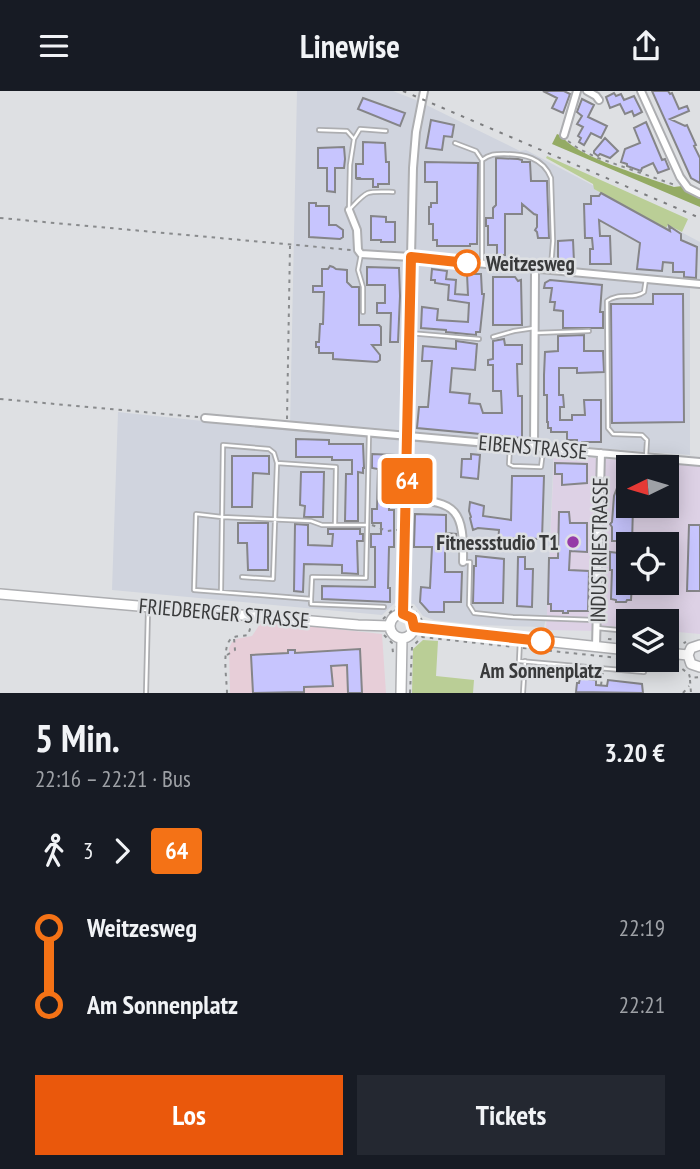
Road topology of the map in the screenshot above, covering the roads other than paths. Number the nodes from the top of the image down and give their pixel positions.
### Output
1 (424, 91) edge
2 (577, 91) edge
3 (587, 91) edge
4 (641, 91) edge
5 (599, 100) dead end
6 (319, 130) dead end
7 (386, 131) dead end
8 (564, 135) road end
9 (354, 139) junction
10 (455, 143) dead end
11 (482, 160) junction
12 (393, 192) dead end
13 (700, 194) edge
14 (349, 210) junction
15 (360, 252) junction
16 (411, 257) junction
17 (482, 264) junction
18 (535, 269) junction
19 (551, 271) junction
20 (646, 279) junction
21 (700, 284) edge
22 (363, 312) dead end
23 (534, 330) junction
24 (589, 331) dead end
25 (409, 334) junction
26 (493, 337) dead end
27 (479, 339) dead end
28 (205, 418) road end
29 (369, 432) junction
30 (408, 435) junction
31 (510, 445) junction
32 (534, 447) junction
33 (543, 447) junction
34 (601, 453) junction
35 (624, 455) edge
36 (646, 455) edge
37 (679, 460) edge
38 (700, 462) edge
39 (277, 463) junction
40 (406, 500) junction
41 (222, 517) junction
42 (276, 519) junction
43 (335, 525) junction
44 (367, 525) junction
45 (463, 562) joint
46 (242, 577) dead end
47 (221, 592) junction
48 (0, 594) edge
49 (312, 599) junction
50 (148, 607) junction
51 (384, 607) dead end
52 (403, 610) junction
53 (597, 624) junction
54 (386, 626) junction
55 (414, 627) junction
56 (616, 628) edge
57 (402, 638) junction
58 (521, 639) junction
59 (697, 641) edge
60 (596, 642) junction
61 (616, 647) edge
62 (679, 654) edge
63 (688, 655) junction
64 (525, 661) junction
65 (700, 667) edge
66 (616, 669) edge
67 (146, 693) edge
68 (401, 693) edge
69 (523, 693) edge

1 - 16 street
2 - 8 street
3 - 5 street
4 - 13 street
6 - 9 lane
7 - 9 lane
9 - 14 lane
10 - 11 lane
11 - 17 lane
11 - 19 lane
12 - 14 lane
14 - 15 street
15 - 16 street
15 - 22 lane
16 - 17 street
16 - 25 street
17 - 18 street
18 - 19 street
18 - 23 street
19 - 20 street
20 - 21 street
20 - 36 lane
23 - 24 lane
23 - 26 lane
23 - 32 street
25 - 27 lane
25 - 30 street
28 - 29 street, EIBENSTRASSE
29 - 30 street, EIBENSTRASSE
29 - 44 lane
30 - 31 street, EIBENSTRASSE
30 - 40 street
31 - 32 street, EIBENSTRASSE
31 - 33 lane
32 - 33 street, EIBENSTRASSE
33 - 34 street, EIBENSTRASSE
34 - 35 street, EIBENSTRASSE
34 - 53 street, INDUSTRIESTRASSE
37 - 38 street, EIBENSTRASSE
39 - 41 lane
39 - 42 lane
39 - 43 lane
40 - 45 street
40 - 52 street
41 - 42 lane
41 - 47 lane
41 - 47 lane
42 - 43 lane
42 - 46 lane
43 - 44 lane
44 - 49 lane
45 - 53 lane
47 - 49 lane
48 - 50 street, FRIEDBERGER STRASSE
49 - 51 lane
50 - 54 street, FRIEDBERGER STRASSE
50 - 67 lane
52 - 54 street
52 - 55 street
53 - 56 lane
53 - 60 street, INDUSTRIESTRASSE
54 - 57 street
55 - 57 street
55 - 58 street
57 - 68 street
58 - 60 street
58 - 64 lane
59 - 63 street
60 - 61 street
62 - 63 street
63 - 65 street
64 - 66 lane
64 - 69 lane

